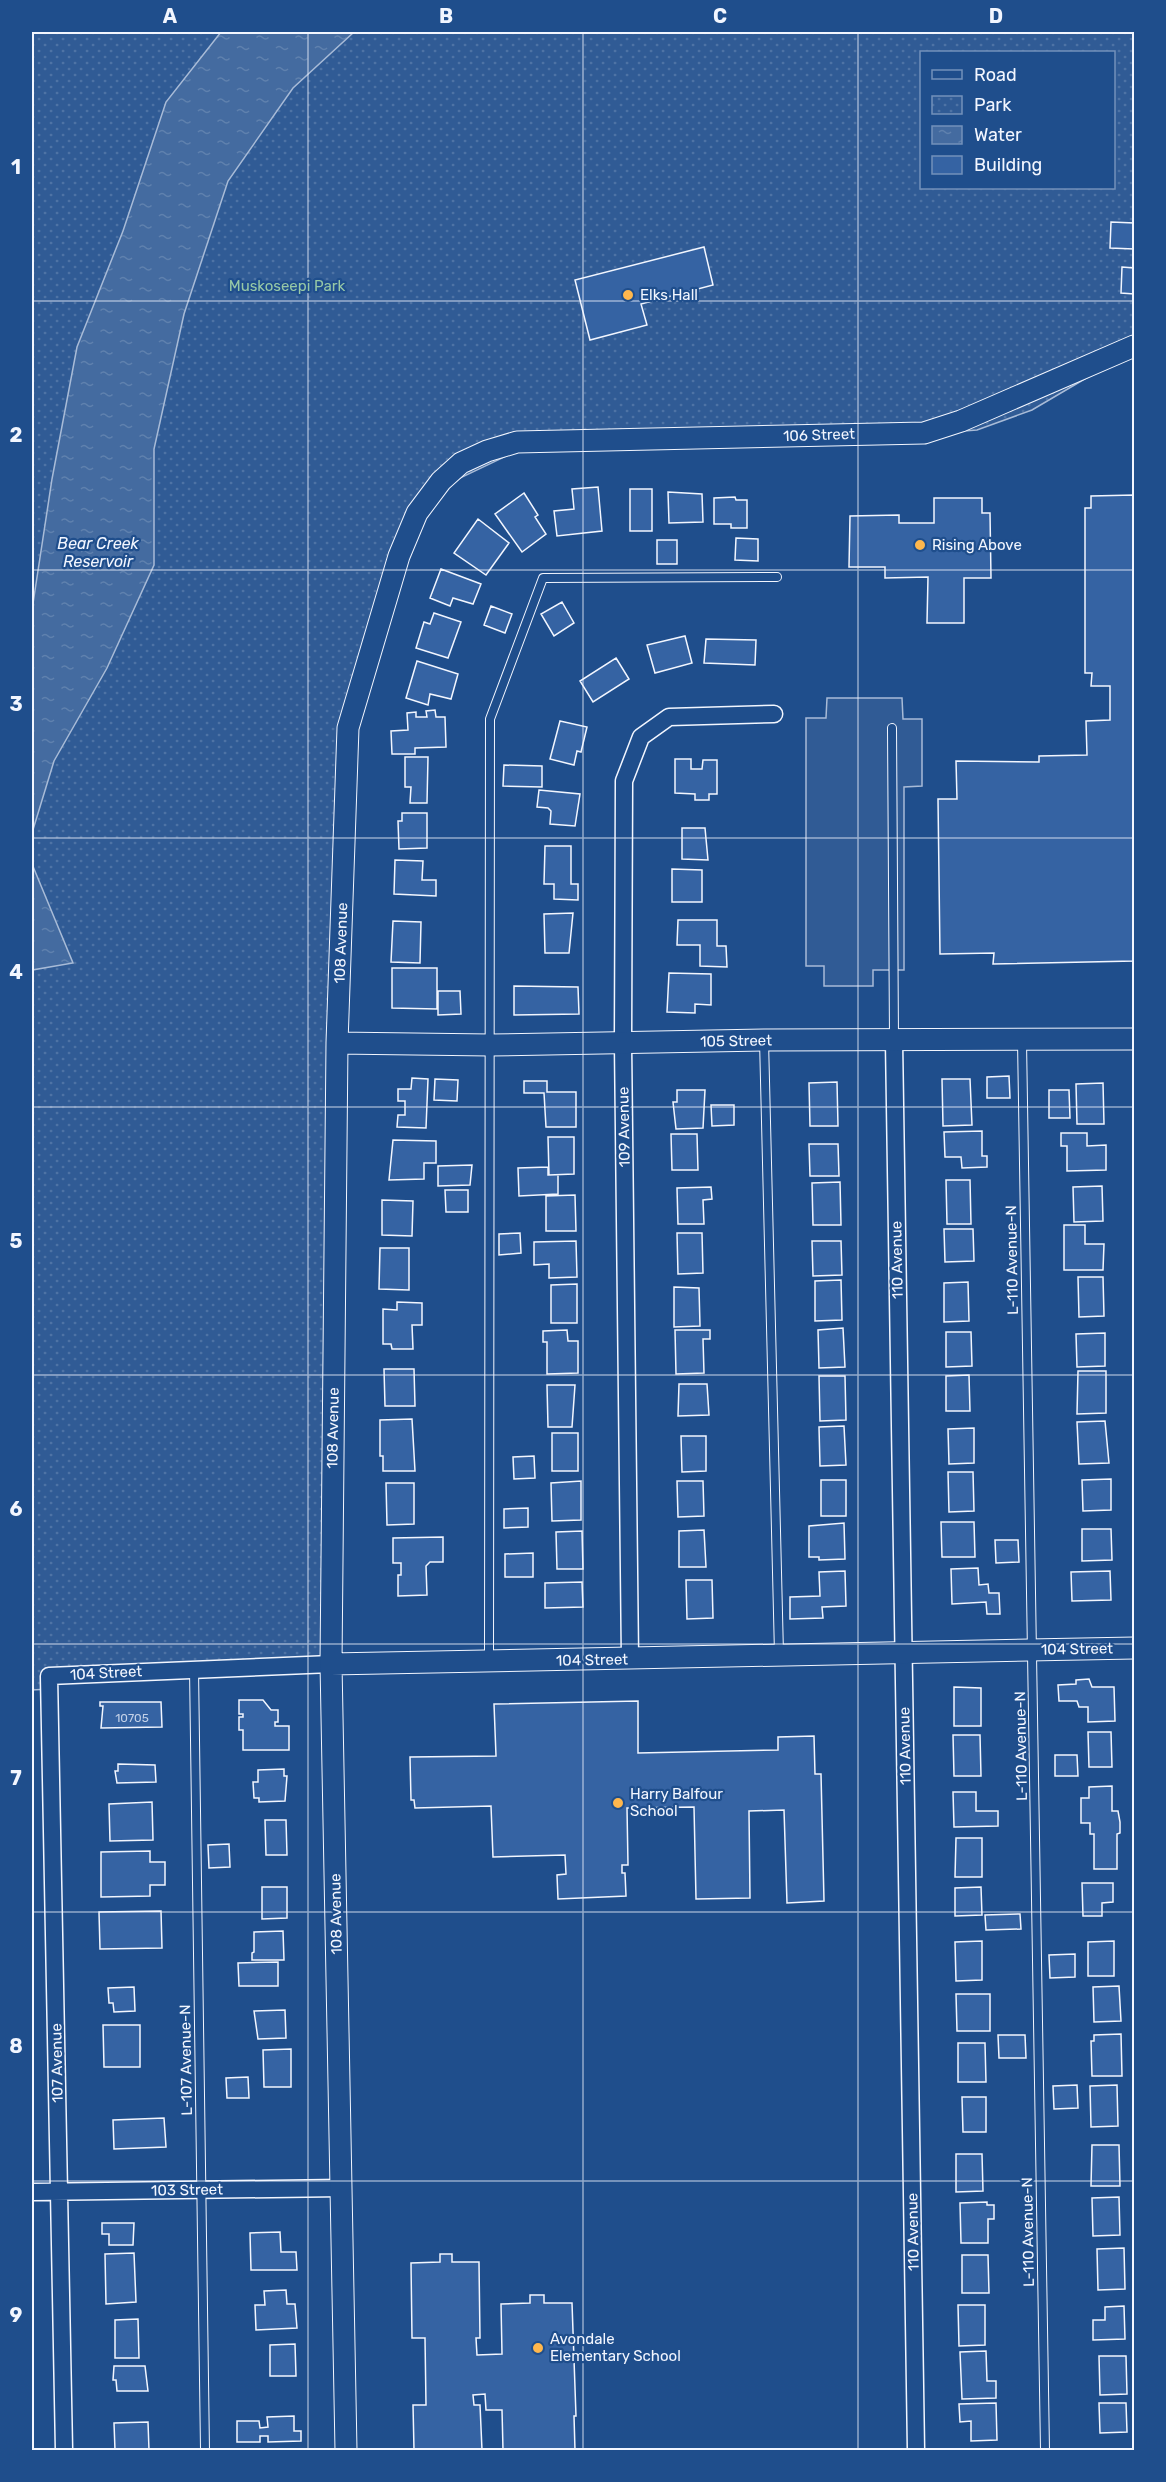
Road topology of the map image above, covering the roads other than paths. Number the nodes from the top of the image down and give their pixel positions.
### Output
1 (1134, 346) edge
2 (487, 451) joint
3 (777, 578) dead end
4 (774, 714) dead end
5 (892, 728) dead end
6 (1134, 1039) edge
7 (764, 1040) junction
8 (894, 1041) junction
9 (1022, 1041) junction
10 (337, 1043) junction
11 (623, 1043) junction
12 (490, 1045) junction
13 (1134, 1648) edge
14 (1033, 1650) junction
15 (903, 1653) junction
16 (778, 1656) junction
17 (630, 1659) junction
18 (489, 1661) junction
19 (331, 1664) junction
20 (194, 1669) junction
21 (49, 1676) joint
22 (342, 2188) junction
23 (202, 2190) junction
24 (32, 2192) edge
25 (60, 2192) junction
26 (64, 2451) edge
27 (205, 2451) edge
28 (346, 2451) edge
29 (916, 2451) edge
30 (1045, 2451) edge

1 - 2 street, 106 Street
2 - 10 street, 108 Avenue
3 - 12 lane
4 - 11 street, 109 Avenue
5 - 8 lane
6 - 9 street, 105 Street
7 - 8 street, 105 Street
7 - 11 street, 105 Street
7 - 16 lane
8 - 9 street, 105 Street
8 - 15 street, 110 Avenue
9 - 14 lane, L-110 Avenue-N
10 - 12 street, 105 Street
10 - 19 street, 108 Avenue
11 - 12 street, 105 Street
11 - 17 street, 109 Avenue
12 - 18 lane
13 - 14 street, 104 Street
14 - 15 street, 104 Street
14 - 30 lane, L-110 Avenue-N
15 - 16 street, 104 Street
15 - 29 street, 110 Avenue
16 - 17 street, 104 Street
17 - 18 street, 104 Street
18 - 19 street, 104 Street
19 - 20 street, 104 Street
19 - 22 street, 108 Avenue
20 - 21 street, 104 Street
20 - 23 lane, L-107 Avenue-N
21 - 25 street, 107 Avenue
22 - 23 street, 103 Street
22 - 28 street, 108 Avenue
23 - 25 street, 103 Street
23 - 27 lane, L-107 Avenue-N
24 - 25 street, 103 Street
25 - 26 street, 107 Avenue

